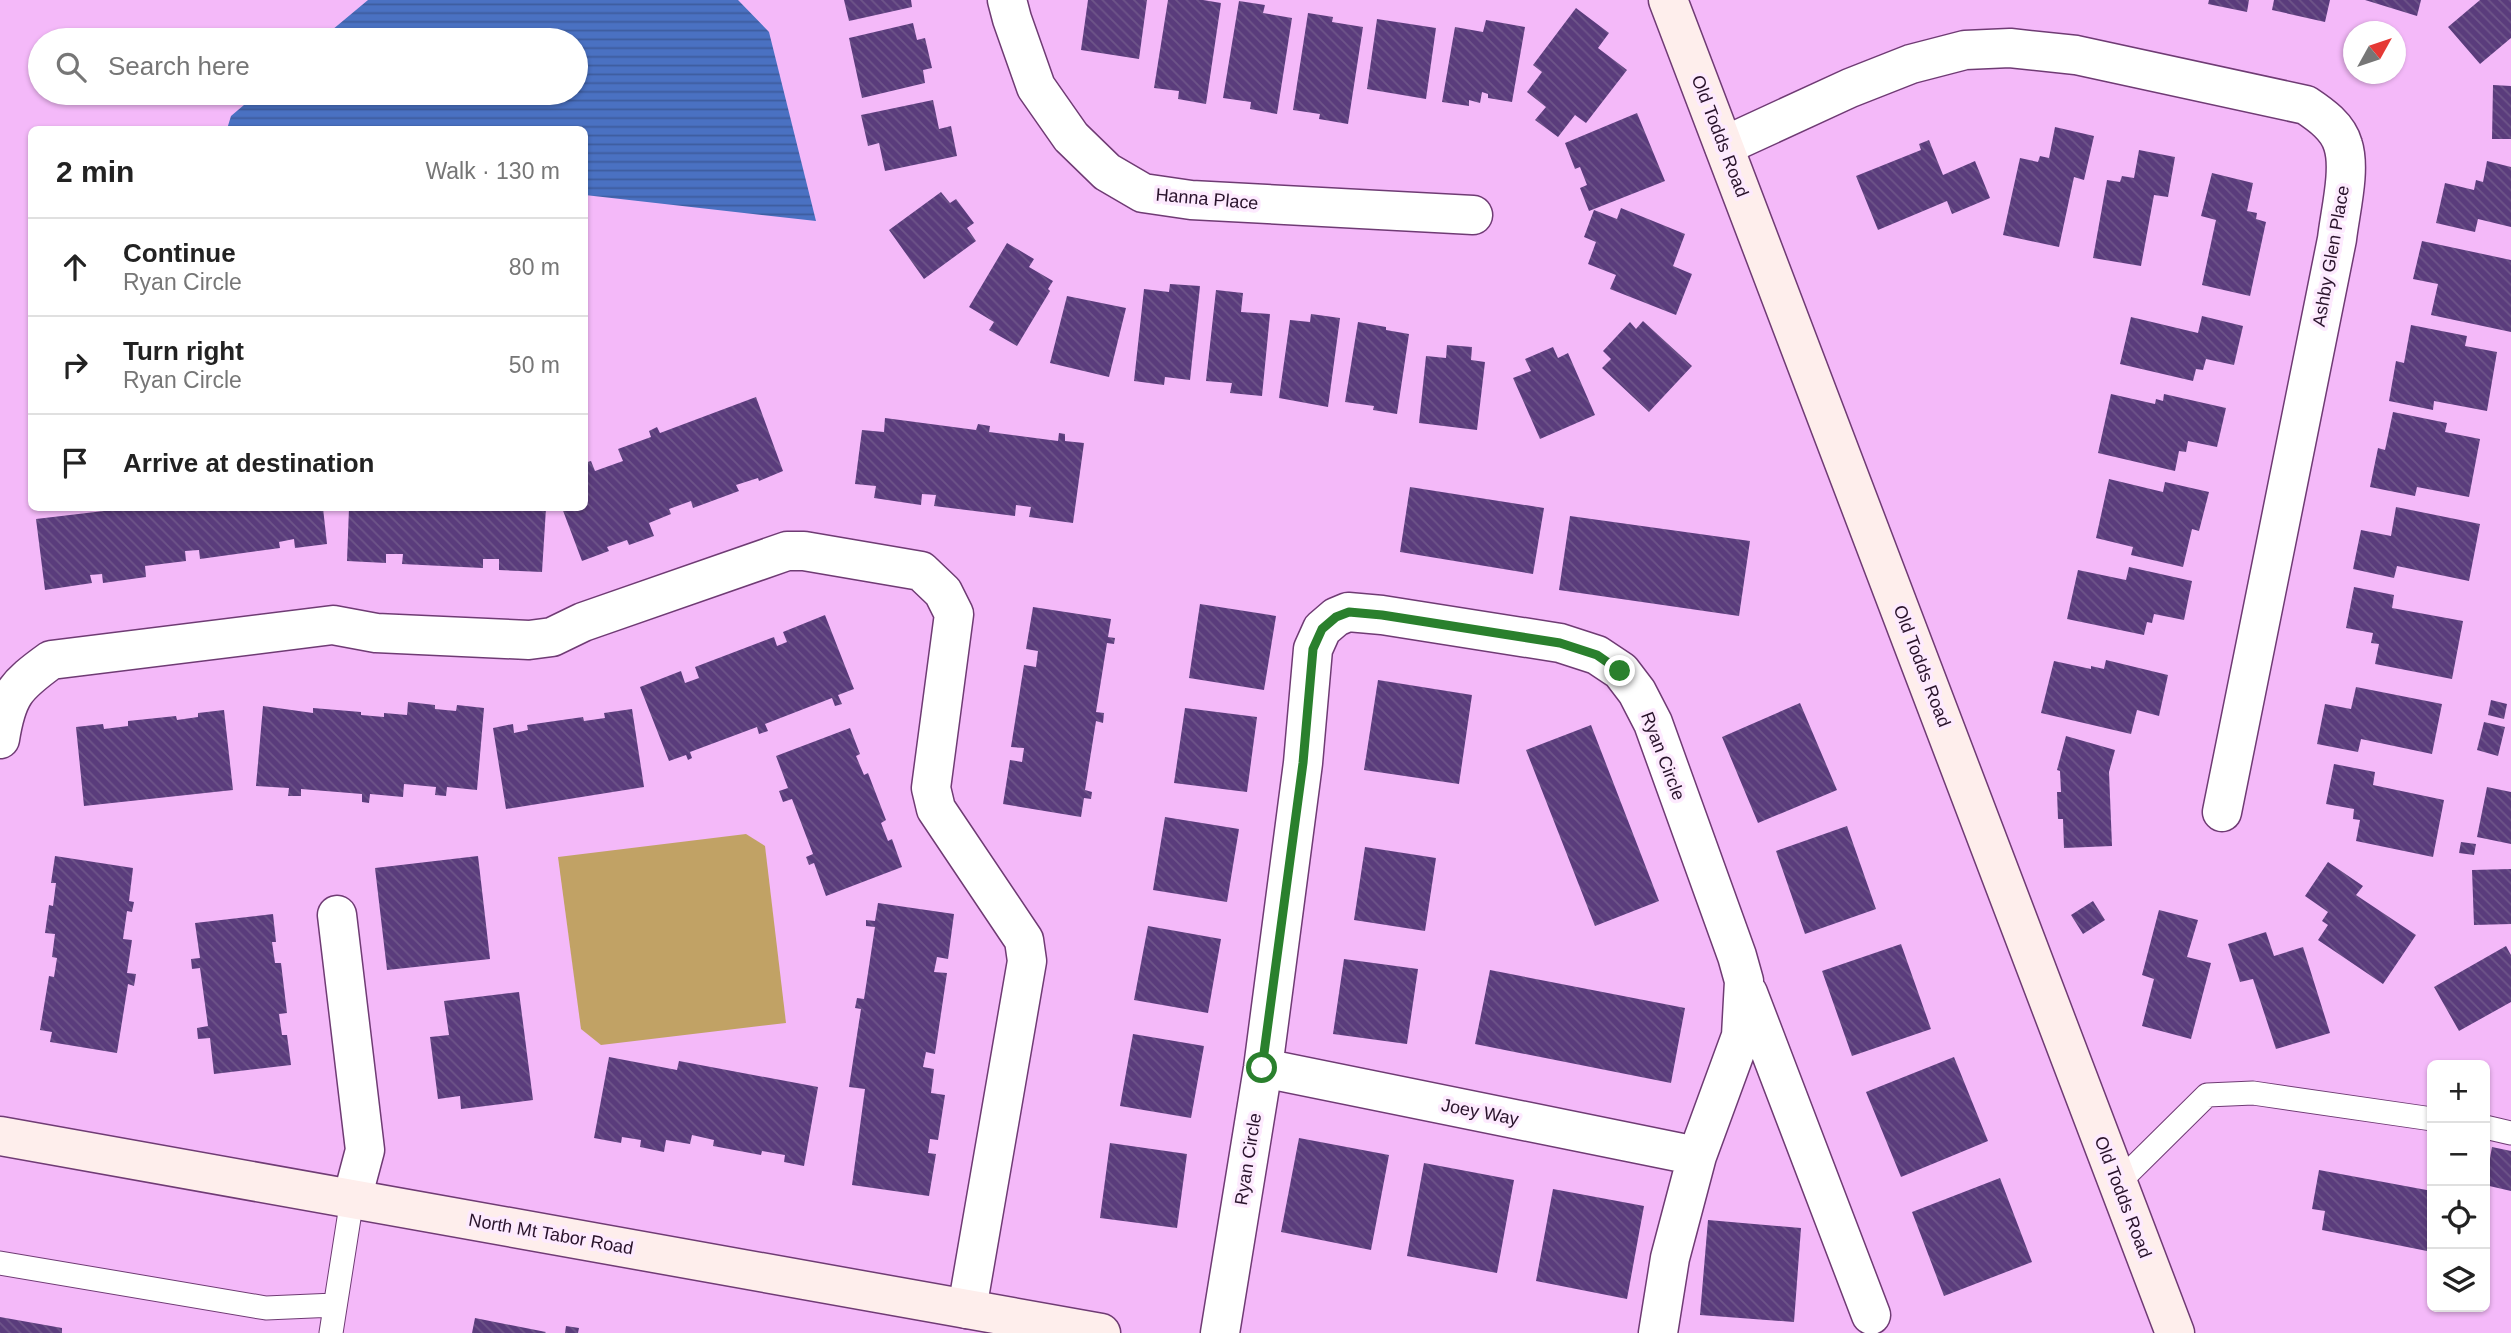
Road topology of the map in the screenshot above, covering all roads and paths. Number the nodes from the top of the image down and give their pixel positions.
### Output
1 (1007, 0) edge
2 (1668, 0) edge
3 (1724, 146) junction
4 (1473, 215) dead end
5 (0, 739) edge
6 (2222, 811) dead end
7 (337, 915) dead end
8 (1744, 981) junction
9 (1262, 1068) junction
10 (2427, 1117) edge
11 (2490, 1129) edge
12 (2511, 1133) edge
13 (0, 1136) edge
14 (1697, 1156) junction
15 (2118, 1183) junction
16 (352, 1199) junction
17 (0, 1263) edge
18 (335, 1305) junction
19 (1871, 1315) dead end
20 (963, 1321) edge
21 (331, 1333) edge
22 (1101, 1333) edge
23 (1220, 1333) edge
24 (1658, 1333) edge
25 (2175, 1333) edge

1 - 4 street, Hanna Place
2 - 3 main road, Old Todds Road
3 - 6 street, Ashby Glen Place
3 - 15 main road, Old Todds Road
5 - 20 street
7 - 16 street
8 - 9 street, Ryan Circle
8 - 14 street, Ryan Circle
8 - 19 street, Ryan Circle
9 - 14 street, Joey Way
9 - 23 street, Ryan Circle
10 - 15 lane
11 - 12 lane
13 - 16 main road, North Mt Tabor Road
14 - 24 street, Ryan Circle
15 - 25 main road, Old Todds Road
16 - 18 lane
16 - 20 main road, North Mt Tabor Road
17 - 18 lane
18 - 21 lane
20 - 22 main road, North Mt Tabor Road

